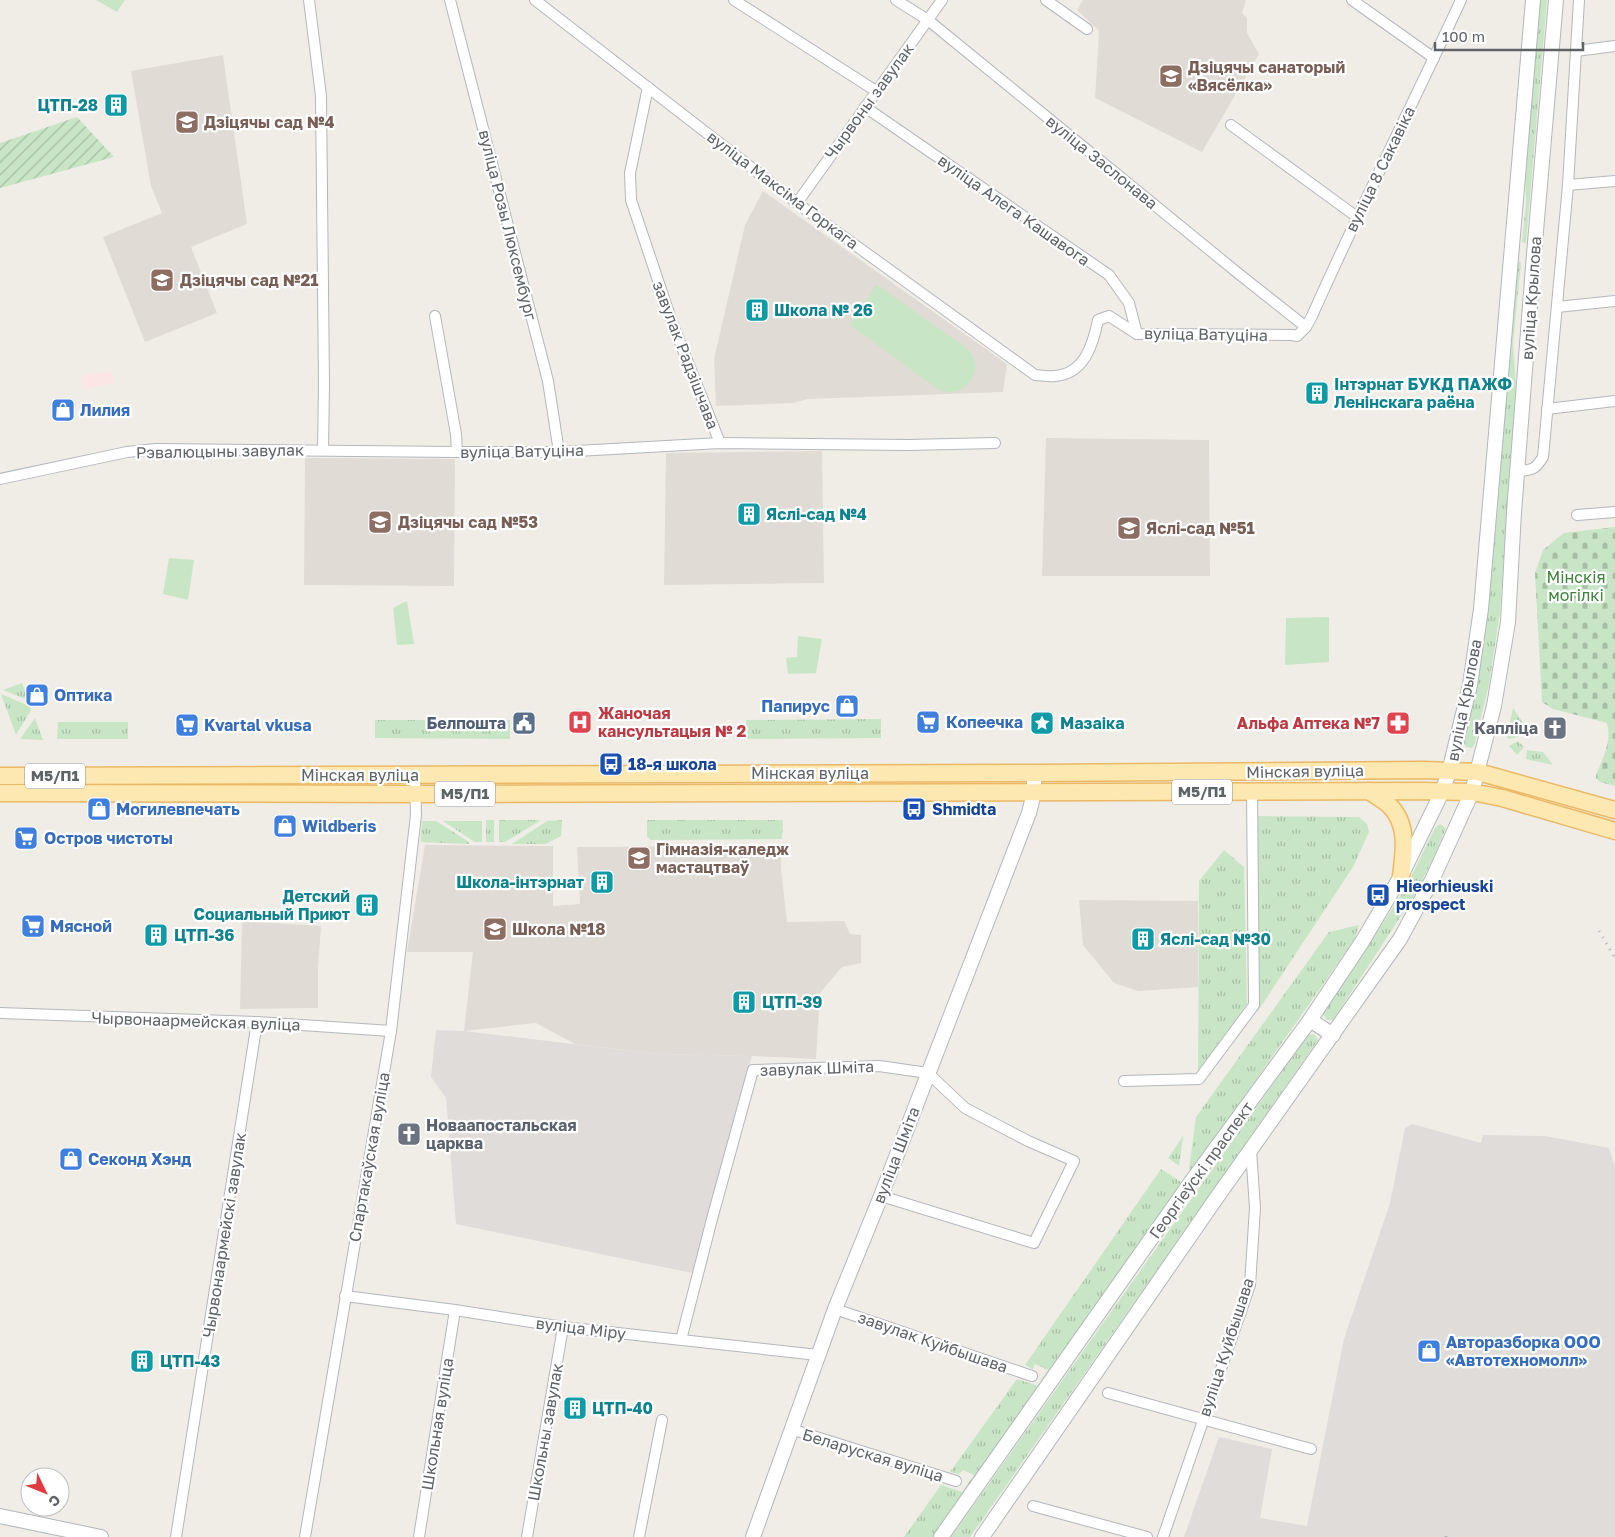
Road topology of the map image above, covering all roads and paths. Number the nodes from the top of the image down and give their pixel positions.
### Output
1 (309, 0) edge
2 (450, 0) edge
3 (535, 0) edge
4 (734, 0) edge
5 (896, 0) edge
6 (942, 0) edge
7 (1046, 0) edge
8 (1352, 0) edge
9 (1460, 0) edge
10 (1533, 0) edge
11 (1556, 0) edge
12 (1579, 0) edge
13 (928, 20) junction
14 (1087, 29) dead end
15 (1615, 46) edge
16 (1576, 51) junction
17 (1434, 58) junction
18 (648, 86) junction
19 (876, 91) junction
20 (865, 107) junction
21 (1231, 125) dead end
22 (1615, 180) edge
23 (1568, 185) junction
24 (797, 203) junction
25 (1357, 217) junction
26 (1510, 252) junction
27 (1534, 254) junction
28 (1615, 301) edge
29 (1558, 307) junction
30 (435, 316) dead end
31 (1306, 327) junction
32 (1137, 334) junction
33 (1298, 336) joint
34 (1035, 375) joint
35 (1615, 401) edge
36 (1547, 409) junction
37 (720, 443) junction
38 (995, 443) dead end
39 (323, 450) junction
40 (457, 452) junction
41 (559, 452) junction
42 (1518, 471) junction
43 (0, 479) edge
44 (1615, 512) edge
45 (1577, 516) dead end
46 (1449, 772) junction
47 (1478, 772) junction
48 (1034, 773) junction
49 (415, 775) junction
50 (0, 776) edge
51 (1369, 791) junction
52 (0, 792) edge
53 (1252, 792) junction
54 (1442, 792) junction
55 (1472, 792) junction
56 (1034, 793) junction
57 (415, 794) junction
58 (1615, 810) edge
59 (1615, 831) edge
60 (1401, 876) junction
61 (0, 1014) edge
62 (1310, 1020) junction
63 (257, 1022) junction
64 (391, 1031) junction
65 (1333, 1035) junction
66 (928, 1073) junction
67 (1124, 1081) dead end
68 (1251, 1150) junction
69 (881, 1196) junction
70 (346, 1296) junction
71 (835, 1309) junction
72 (455, 1310) junction
73 (563, 1327) junction
74 (680, 1340) junction
75 (818, 1355) junction
76 (1032, 1376) dead end
77 (1108, 1393) dead end
78 (662, 1420) dead end
79 (1203, 1420) junction
80 (791, 1429) junction
81 (1311, 1449) dead end
82 (956, 1481) dead end
83 (1033, 1506) dead end
84 (0, 1516) edge
85 (101, 1537) edge
86 (176, 1537) edge
87 (305, 1537) edge
88 (419, 1537) edge
89 (527, 1537) edge
90 (639, 1537) edge
91 (753, 1537) edge
92 (941, 1537) edge
93 (982, 1537) edge
94 (1147, 1537) edge
95 (1163, 1537) edge

1 - 39 street
2 - 41 street, вуліца Розы Люксембург
3 - 18 street, вуліца Максіма Горкага
4 - 19 street
5 - 13 street, вуліца Заслонава
6 - 13 street, Чырвоны завулак
7 - 14 street
8 - 17 street
9 - 17 street, вуліца 8 Сакавіка
10 - 26 main road, вуліца Крылова
11 - 27 main road, вуліца Крылова
12 - 16 street
13 - 19 street, Чырвоны завулак
13 - 31 street, вуліца Заслонава
15 - 16 street
16 - 23 street
17 - 25 street, вуліца 8 Сакавіка
18 - 24 street, вуліца Максіма Горкага
18 - 37 street, завулак Радзішчава
19 - 20 street, Чырвоны завулак
20 - 24 street, Чырвоны завулак
20 - 32 street, вуліца Алега Кашавога
21 - 25 street
22 - 23 street
23 - 29 street
24 - 34 street, вуліца Максіма Горкага
25 - 31 street, вуліца 8 Сакавіка
26 - 27 main road
26 - 46 main road, вуліца Крылова
27 - 42 main road, вуліца Крылова
28 - 29 street
29 - 36 street
30 - 40 street
31 - 33 street, вуліца 8 Сакавіка
32 - 33 street, вуліца Ватуціна
32 - 34 street, вуліца Ватуціна
35 - 36 street
36 - 42 street
37 - 38 street, завулак Радзішчава
37 - 41 street, вуліца Ватуціна
39 - 40 street, вуліца Ватуціна
39 - 43 street, Рэвалюцыны завулак
40 - 41 street, вуліца Ватуціна
42 - 47 main road, вуліца Крылова
44 - 45 street
46 - 47 main road, Мінская вуліца / М5/П1
46 - 48 main road, Мінская вуліца / М5/П1
46 - 54 main road, вуліца Крылова
47 - 55 main road, вуліца Крылова
47 - 58 main road, Мінская вуліца / М5/П1
48 - 49 main road, Мінская вуліца / М5/П1
48 - 56 main road, вуліца Шміта
49 - 50 main road, Мінская вуліца / М5/П1
49 - 57 street, Спартакаўская вуліца
51 - 53 main road, Мінская вуліца / М5/П1
51 - 54 main road, Мінская вуліца / М5/П1
51 - 60 main road
52 - 57 main road, Мінская вуліца / М5/П1
53 - 56 main road, Мінская вуліца / М5/П1
53 - 67 street
54 - 55 main road, Мінская вуліца / М5/П1
54 - 60 main road, Георгіеўскі праспект
55 - 59 main road, Мінская вуліца / М5/П1
55 - 65 main road, Георгіеўскі праспект
56 - 57 main road, Мінская вуліца / М5/П1
56 - 66 main road, вуліца Шміта
57 - 64 street, Спартакаўская вуліца
60 - 62 main road, Георгіеўскі праспект
61 - 63 street, Чырвонаармейская вуліца
62 - 65 main road
62 - 92 main road, Георгіеўскі праспект
63 - 64 street, Чырвонаармейская вуліца
63 - 86 street, Чырвонаармейскі завулак
64 - 70 street, Спартакаўская вуліца
65 - 68 main road, Георгіеўскі праспект
66 - 69 main road, вуліца Шміта
66 - 69 street
66 - 74 street, завулак Шміта
68 - 79 street, вуліца Куйбышава
68 - 93 main road, Георгіеўскі праспект
69 - 71 main road, вуліца Шміта
70 - 72 street, вуліца Міру
70 - 87 street, Спартакаўская вуліца
71 - 75 main road, вуліца Шміта
71 - 76 street, завулак Куйбышава
72 - 73 street, вуліца Міру
72 - 88 street, Школьная вуліца
73 - 74 street, вуліца Міру
73 - 89 street, Школьны завулак
74 - 75 street, вуліца Міру
75 - 80 main road, вуліца Шміта
77 - 79 street
78 - 90 street
79 - 81 street
79 - 95 street, вуліца Куйбышава
80 - 82 street, Беларуская вуліца
80 - 91 main road, вуліца Шміта
83 - 94 street
84 - 85 main road

